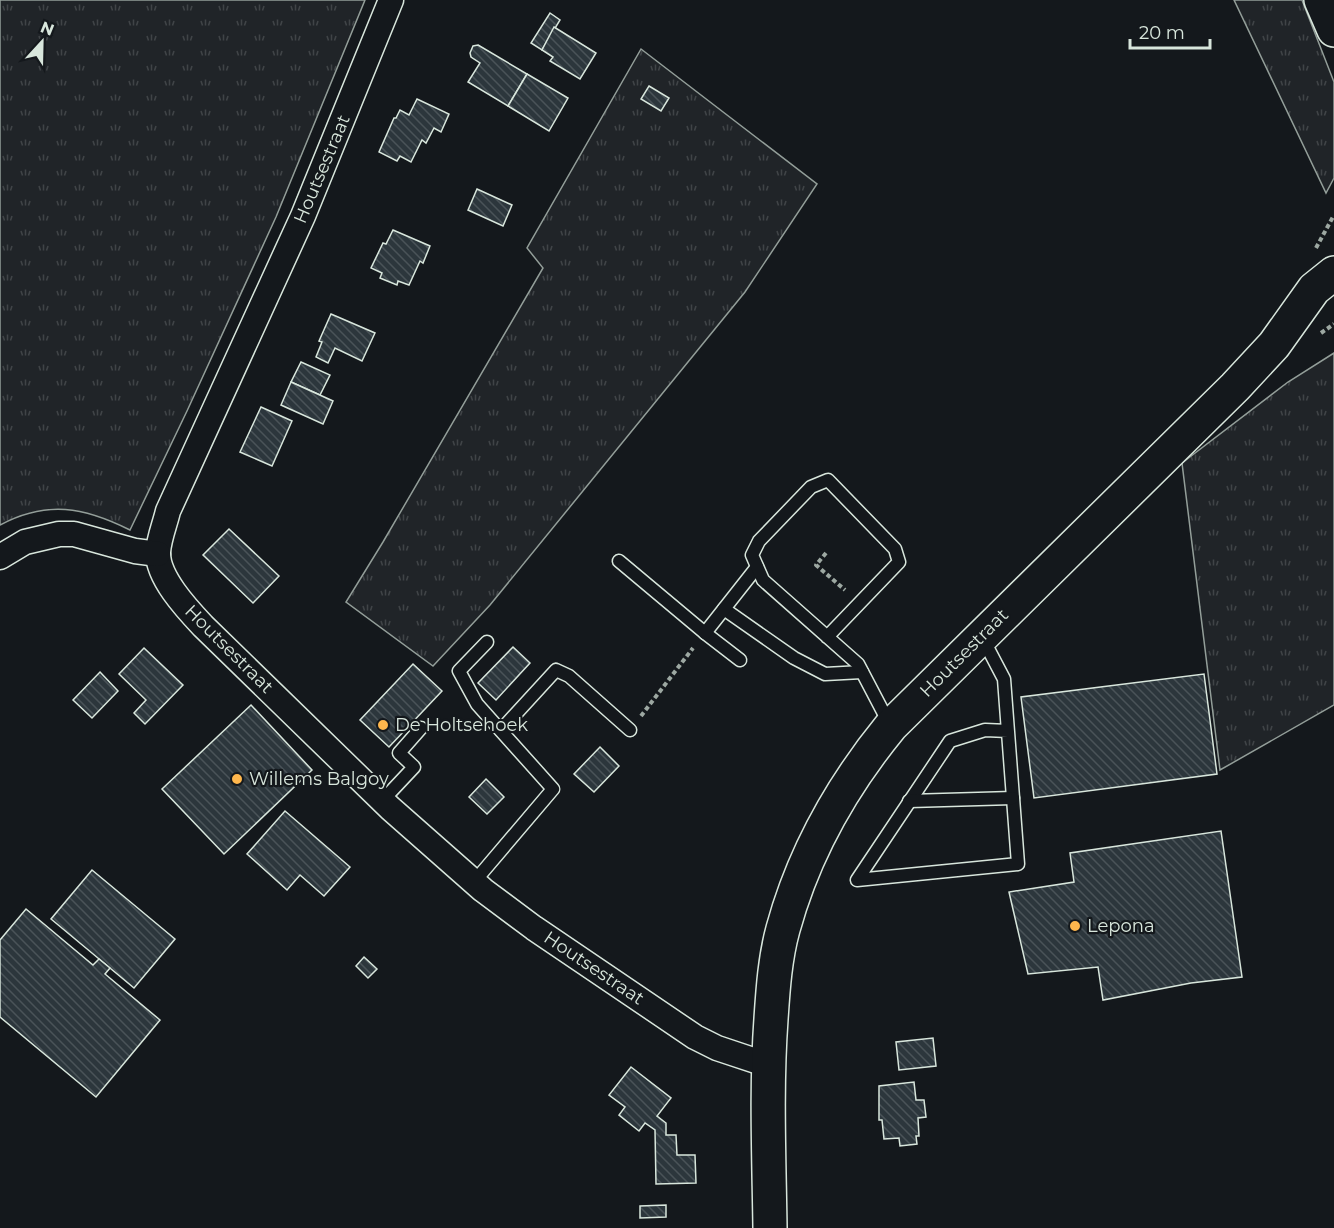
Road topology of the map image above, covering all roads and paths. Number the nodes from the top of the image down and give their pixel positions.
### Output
1 (391, 0) edge
2 (1321, 0) edge
3 (1334, 30) edge
4 (1334, 273) edge
5 (1334, 303) edge
6 (1274, 345) junction
7 (826, 553) dead end
8 (158, 554) junction
9 (0, 557) edge
10 (619, 561) dead end
11 (757, 567) junction
12 (860, 603) junction
13 (724, 609) junction
14 (705, 633) junction
15 (981, 636) junction
16 (827, 637) junction
17 (487, 642) dead end
18 (740, 660) dead end
19 (862, 672) junction
20 (891, 726) junction
21 (422, 728) dead end
22 (501, 730) junction
23 (630, 730) joint
24 (1008, 731) junction
25 (1013, 798) junction
26 (383, 800) junction
27 (909, 801) junction
28 (474, 882) junction
29 (768, 1065) junction
30 (770, 1228) edge

1 - 8 street, Houtsestraat
2 - 3 street
4 - 6 street, Houtsestraat
5 - 6 street, Houtsestraat
6 - 15 street, Houtsestraat
7 - 12 path
8 - 9 street
8 - 26 street, Houtsestraat
10 - 14 lane
11 - 12 lane
11 - 13 lane
11 - 16 lane
12 - 16 lane
13 - 14 lane
13 - 19 lane
14 - 18 lane
14 - 23 path
15 - 20 street, Houtsestraat
15 - 24 lane
16 - 19 lane
17 - 22 lane
19 - 20 lane
20 - 29 street, Houtsestraat
21 - 26 lane
22 - 23 lane
22 - 28 lane
24 - 25 lane
24 - 27 lane
25 - 27 lane
25 - 27 lane
26 - 28 street, Houtsestraat
28 - 29 street, Houtsestraat
29 - 30 street, Houtsestraat

